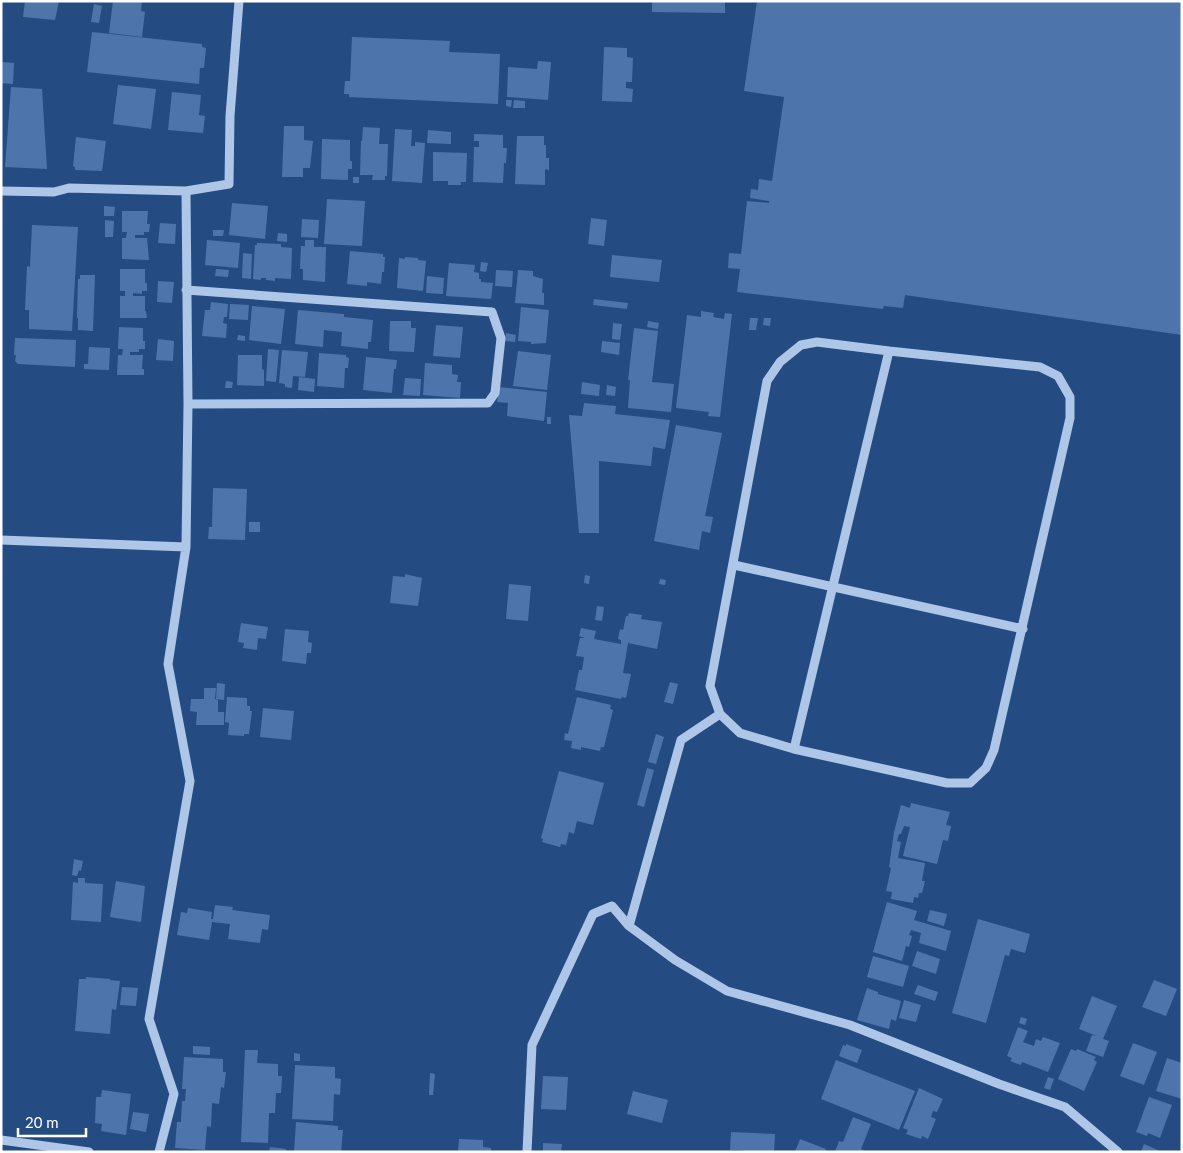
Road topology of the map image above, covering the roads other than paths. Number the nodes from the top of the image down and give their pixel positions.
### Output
1 (239, 1) edge
2 (1, 191) edge
3 (186, 191) junction
4 (186, 290) junction
5 (889, 351) junction
6 (188, 404) junction
7 (1, 540) edge
8 (186, 547) junction
9 (734, 565) junction
10 (833, 587) junction
11 (1023, 629) junction
12 (720, 714) junction
13 (794, 749) junction
14 (629, 926) junction
15 (1, 1140) edge
16 (89, 1152) edge
17 (159, 1152) edge
18 (527, 1152) edge
19 (1118, 1152) edge

1 - 3 street
2 - 3 street
3 - 4 street
4 - 6 street
4 - 6 street
5 - 9 street
5 - 10 street
5 - 11 street
6 - 8 street
7 - 8 street
8 - 17 street
9 - 10 street
9 - 12 street
10 - 11 street
10 - 13 street
11 - 13 street
12 - 13 street
12 - 14 street
14 - 18 street
14 - 19 street
15 - 16 street

